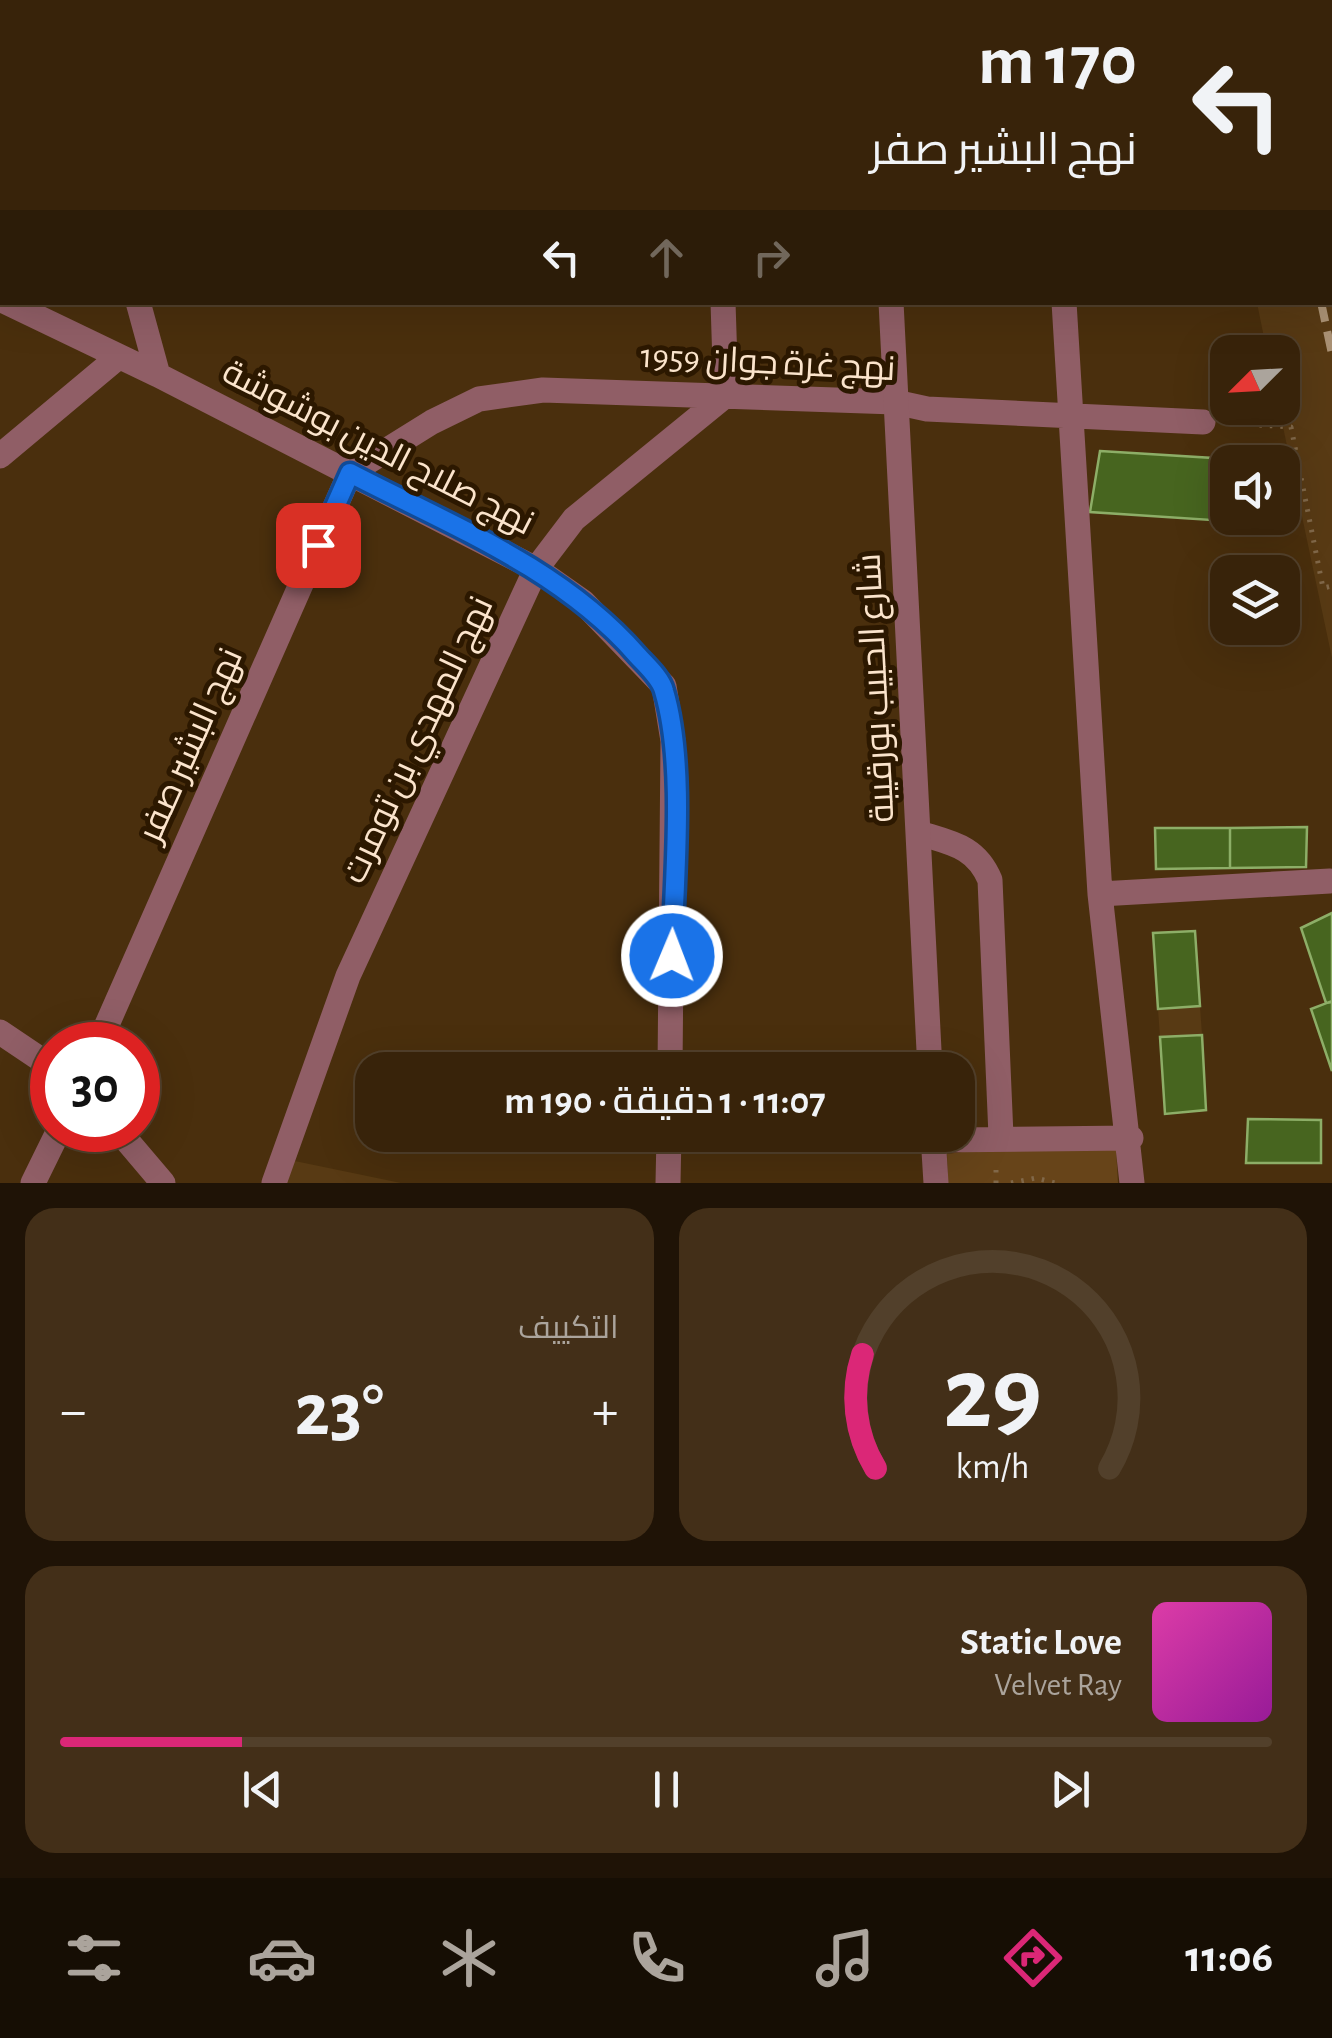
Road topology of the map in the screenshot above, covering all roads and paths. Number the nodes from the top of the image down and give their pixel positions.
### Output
1 (11, 305) edge
2 (139, 305) edge
3 (723, 305) edge
4 (891, 305) edge
5 (1064, 305) edge
6 (116, 358) junction
7 (158, 375) junction
8 (726, 395) junction
9 (895, 402) junction
10 (1068, 416) junction
11 (1203, 422) joint
12 (0, 456) edge
13 (350, 473) junction
14 (536, 569) junction
15 (1332, 586) edge
16 (918, 833) junction
17 (1330, 881) edge
18 (1100, 894) junction
19 (108, 1022) edge
20 (0, 1032) edge
21 (30, 1052) edge
22 (670, 1052) edge
23 (929, 1052) edge
24 (975, 1136) edge
25 (1001, 1136) junction
26 (1131, 1138) junction
27 (48, 1152) edge
28 (137, 1152) edge
29 (669, 1152) edge
30 (935, 1152) edge
31 (996, 1165) dead end
32 (33, 1183) edge
33 (163, 1183) edge
34 (274, 1183) edge
35 (668, 1183) edge
36 (936, 1183) edge
37 (996, 1183) edge
38 (1011, 1183) edge
39 (1055, 1183) edge
40 (1132, 1183) edge

1 - 6 street, نهج صلاح الدين بوشوشة
2 - 7 street
3 - 8 street
4 - 9 street, شارع الحبيب بورقيبة
5 - 10 street
6 - 7 street, نهج صلاح الدين بوشوشة
6 - 12 street
7 - 13 street, نهج صلاح الدين بوشوشة
8 - 9 street, نهج غرة جوان 1959
8 - 13 street, نهج غرة جوان 1959
8 - 14 street, نهج المهدي بن تومرت
9 - 10 street, نهج غرة جوان 1959
9 - 16 street, شارع الحبيب بورقيبة
10 - 11 street, نهج غرة جوان 1959
10 - 18 street
11 - 15 path
13 - 14 street, نهج صلاح الدين بوشوشة
13 - 19 street, نهج البشير صفر
14 - 22 street, نهج صلاح الدين بوشوشة
14 - 34 street, نهج المهدي بن تومرت
16 - 23 street, شارع الحبيب بورقيبة
16 - 25 street
17 - 18 street
18 - 26 street
20 - 21 street
24 - 25 street
25 - 26 street
26 - 40 street
27 - 32 street
28 - 33 street
29 - 35 street
30 - 36 street
31 - 37 path
38 - 39 path

